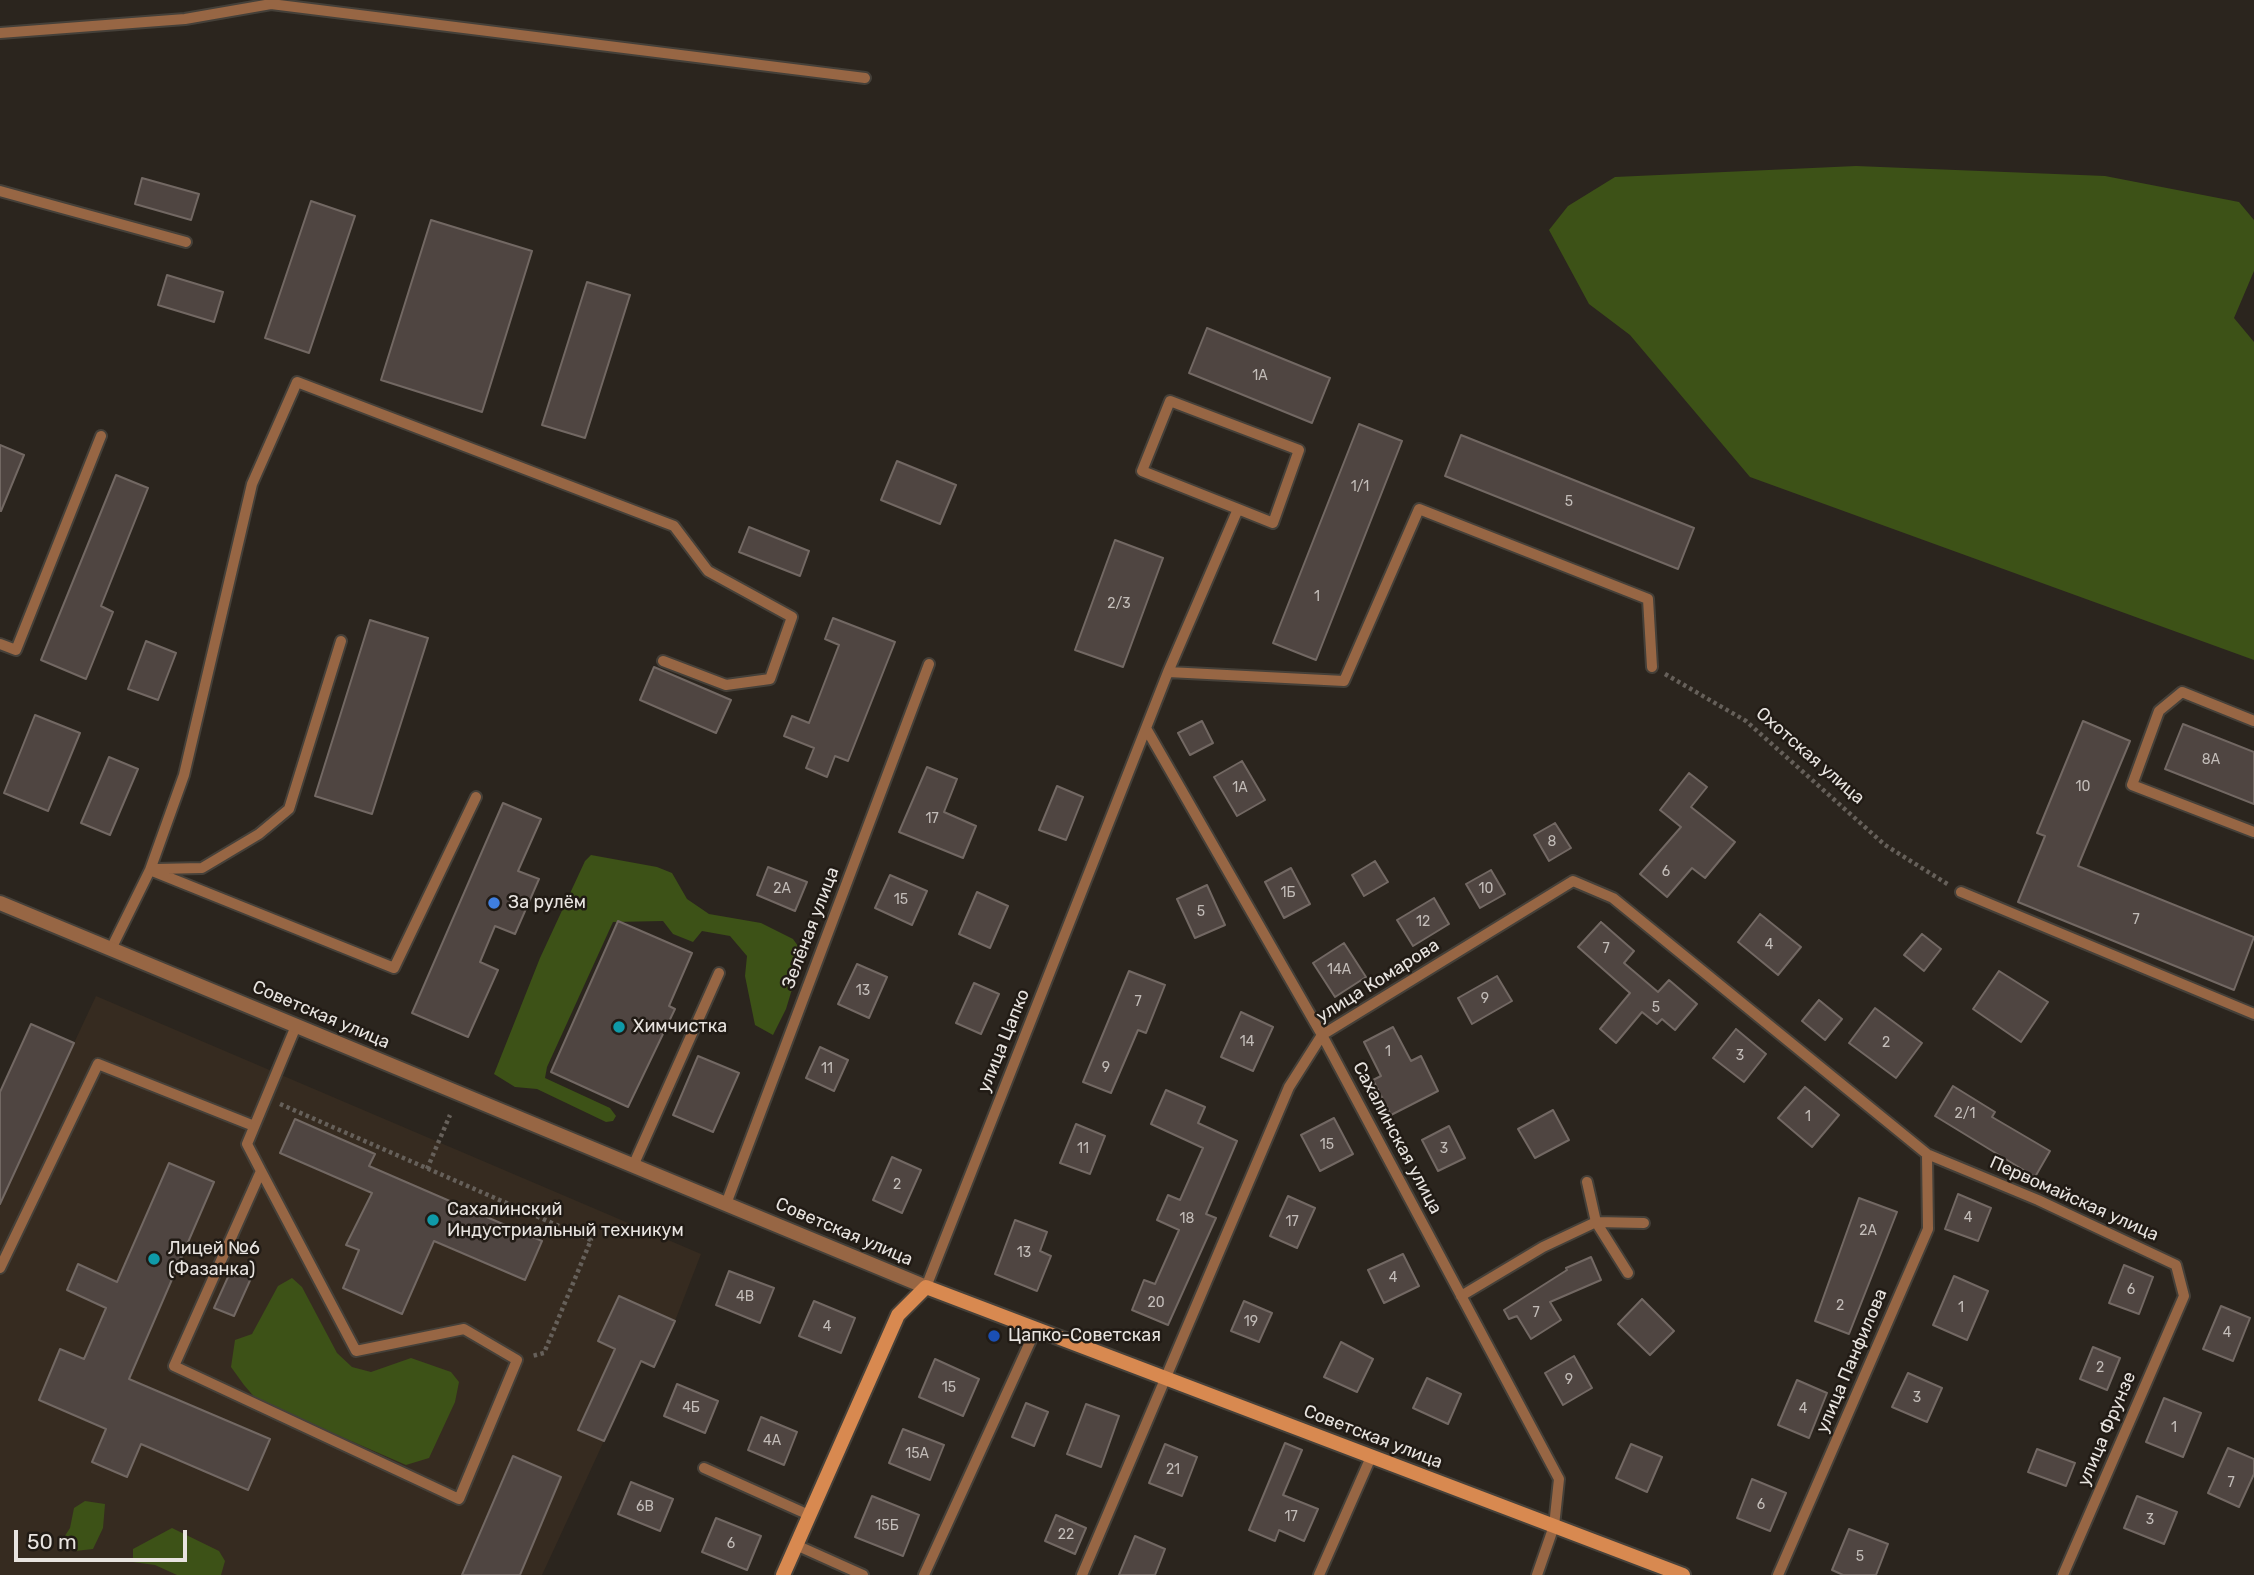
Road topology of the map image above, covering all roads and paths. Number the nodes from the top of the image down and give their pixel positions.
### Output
1 (0, 33) edge
2 (865, 78) dead end
3 (0, 191) edge
4 (186, 242) dead end
5 (101, 436) dead end
6 (1238, 509) junction
7 (341, 641) dead end
8 (0, 644) edge
9 (663, 662) dead end
10 (929, 664) dead end
11 (1652, 667) joint
12 (1168, 672) junction
13 (2254, 721) edge
14 (1147, 730) junction
15 (476, 797) dead end
16 (2254, 832) edge
17 (150, 870) junction
18 (1961, 892) joint
19 (0, 903) edge
20 (111, 949) junction
21 (719, 973) dead end
22 (2254, 1014) edge
23 (296, 1026) junction
24 (1322, 1035) junction
25 (266, 1098) junction
26 (450, 1115) dead end
27 (254, 1126) junction
28 (1927, 1154) junction
29 (634, 1166) junction
30 (427, 1169) junction
31 (261, 1171) junction
32 (1587, 1182) dead end
33 (726, 1204) junction
34 (1596, 1222) junction
35 (1644, 1223) dead end
36 (0, 1268) edge
37 (1628, 1273) dead end
38 (926, 1287) junction
39 (1461, 1296) junction
40 (2184, 1296) joint
41 (1036, 1329) junction
42 (517, 1360) junction
43 (1165, 1378) junction
44 (1371, 1457) junction
45 (704, 1468) dead end
46 (809, 1515) junction
47 (1554, 1526) junction
48 (796, 1545) junction
49 (783, 1575) edge
50 (863, 1575) edge
51 (924, 1575) edge
52 (1082, 1575) edge
53 (1319, 1575) edge
54 (1537, 1575) edge
55 (1683, 1575) edge
56 (1779, 1575) edge
57 (2063, 1575) edge

1 - 2 lane
3 - 4 lane
5 - 8 lane
6 - 6 lane
6 - 12 lane, улица Цапко
7 - 17 lane
9 - 17 lane
10 - 33 lane, Зелёная улица
11 - 12 lane
11 - 18 path, Охотская улица
12 - 14 lane, улица Цапко
13 - 16 lane
14 - 24 lane, Сахалинская улица
14 - 38 lane, улица Цапко
15 - 17 lane
17 - 20 lane
18 - 22 lane
19 - 20 street, Советская улица
20 - 23 street, Советская улица
21 - 29 lane
23 - 25 lane
23 - 29 street, Советская улица
24 - 28 lane, улица Комарова
24 - 39 lane, Сахалинская улица
24 - 43 lane, улица Комарова
25 - 27 lane
25 - 30 path
26 - 30 path
27 - 31 lane
27 - 36 lane
28 - 40 lane, Первомайская улица
28 - 56 lane, улица Панфилова
29 - 33 street, Советская улица
30 - 42 path
31 - 42 lane
31 - 42 lane
32 - 34 lane
33 - 38 street, Советская улица
34 - 35 lane
34 - 37 lane
34 - 39 lane
38 - 41 street, Советская улица
38 - 46 street, улица Цапко
39 - 47 lane, Сахалинская улица
40 - 57 lane, улица Фрунзе
41 - 43 street, Советская улица
41 - 51 lane
43 - 44 street, Советская улица
43 - 52 lane, улица Комарова
44 - 47 street, Советская улица
44 - 53 lane
45 - 46 lane
46 - 48 street, улица Цапко
47 - 54 lane, Сахалинская улица
47 - 55 street, Советская улица
48 - 49 street, улица Цапко
48 - 50 lane

